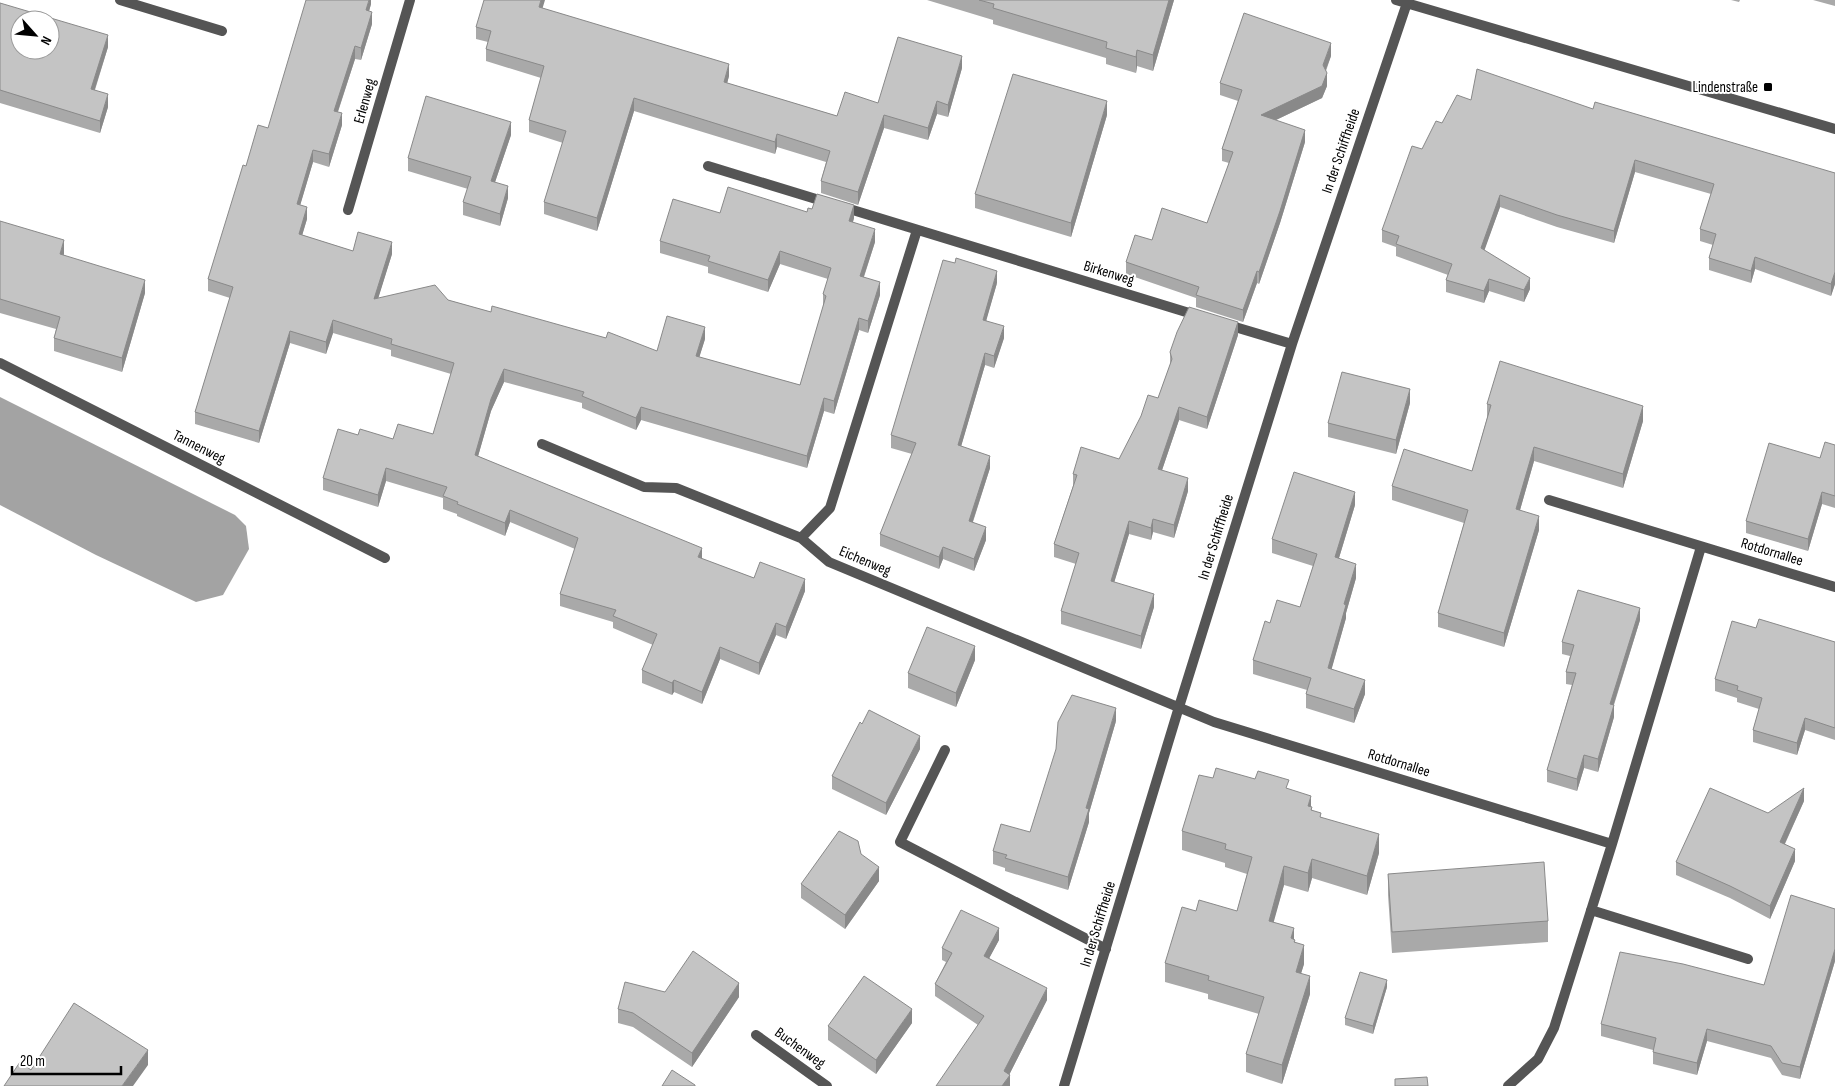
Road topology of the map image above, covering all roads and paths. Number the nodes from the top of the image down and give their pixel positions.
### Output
1 (120, 0) edge
2 (410, 0) edge
3 (1396, 0) edge
4 (1407, 2) edge
5 (222, 31) dead end
6 (1835, 129) edge
7 (708, 166) dead end
8 (348, 210) dead end
9 (917, 230) junction
10 (1292, 344) junction
11 (0, 362) edge
12 (542, 444) dead end
13 (1549, 500) dead end
14 (801, 538) junction
15 (1701, 547) junction
16 (385, 558) dead end
17 (1835, 586) edge
18 (1179, 707) junction
19 (945, 750) dead end
20 (1612, 844) junction
21 (1590, 910) junction
22 (1106, 949) junction
23 (1748, 959) dead end
24 (756, 1035) dead end
25 (827, 1086) edge
26 (1064, 1086) edge
27 (1508, 1086) edge

1 - 5 street
2 - 8 street, Erlenweg
3 - 4 street
4 - 6 street
4 - 10 street, In der Schiffheide
7 - 9 street, Birkenweg
9 - 10 street, Birkenweg
9 - 14 street
10 - 18 street, In der Schiffheide
11 - 16 street, Tannenweg
12 - 14 street, Eichenweg
13 - 15 street, Rotdornallee
14 - 18 street, Eichenweg
15 - 17 street, Rotdornallee
15 - 20 street
18 - 20 street, Rotdornallee
18 - 22 street, In der Schiffheide
19 - 22 street
20 - 21 street
21 - 23 street
21 - 27 street
22 - 26 street, In der Schiffheide
24 - 25 street, Buchenweg

